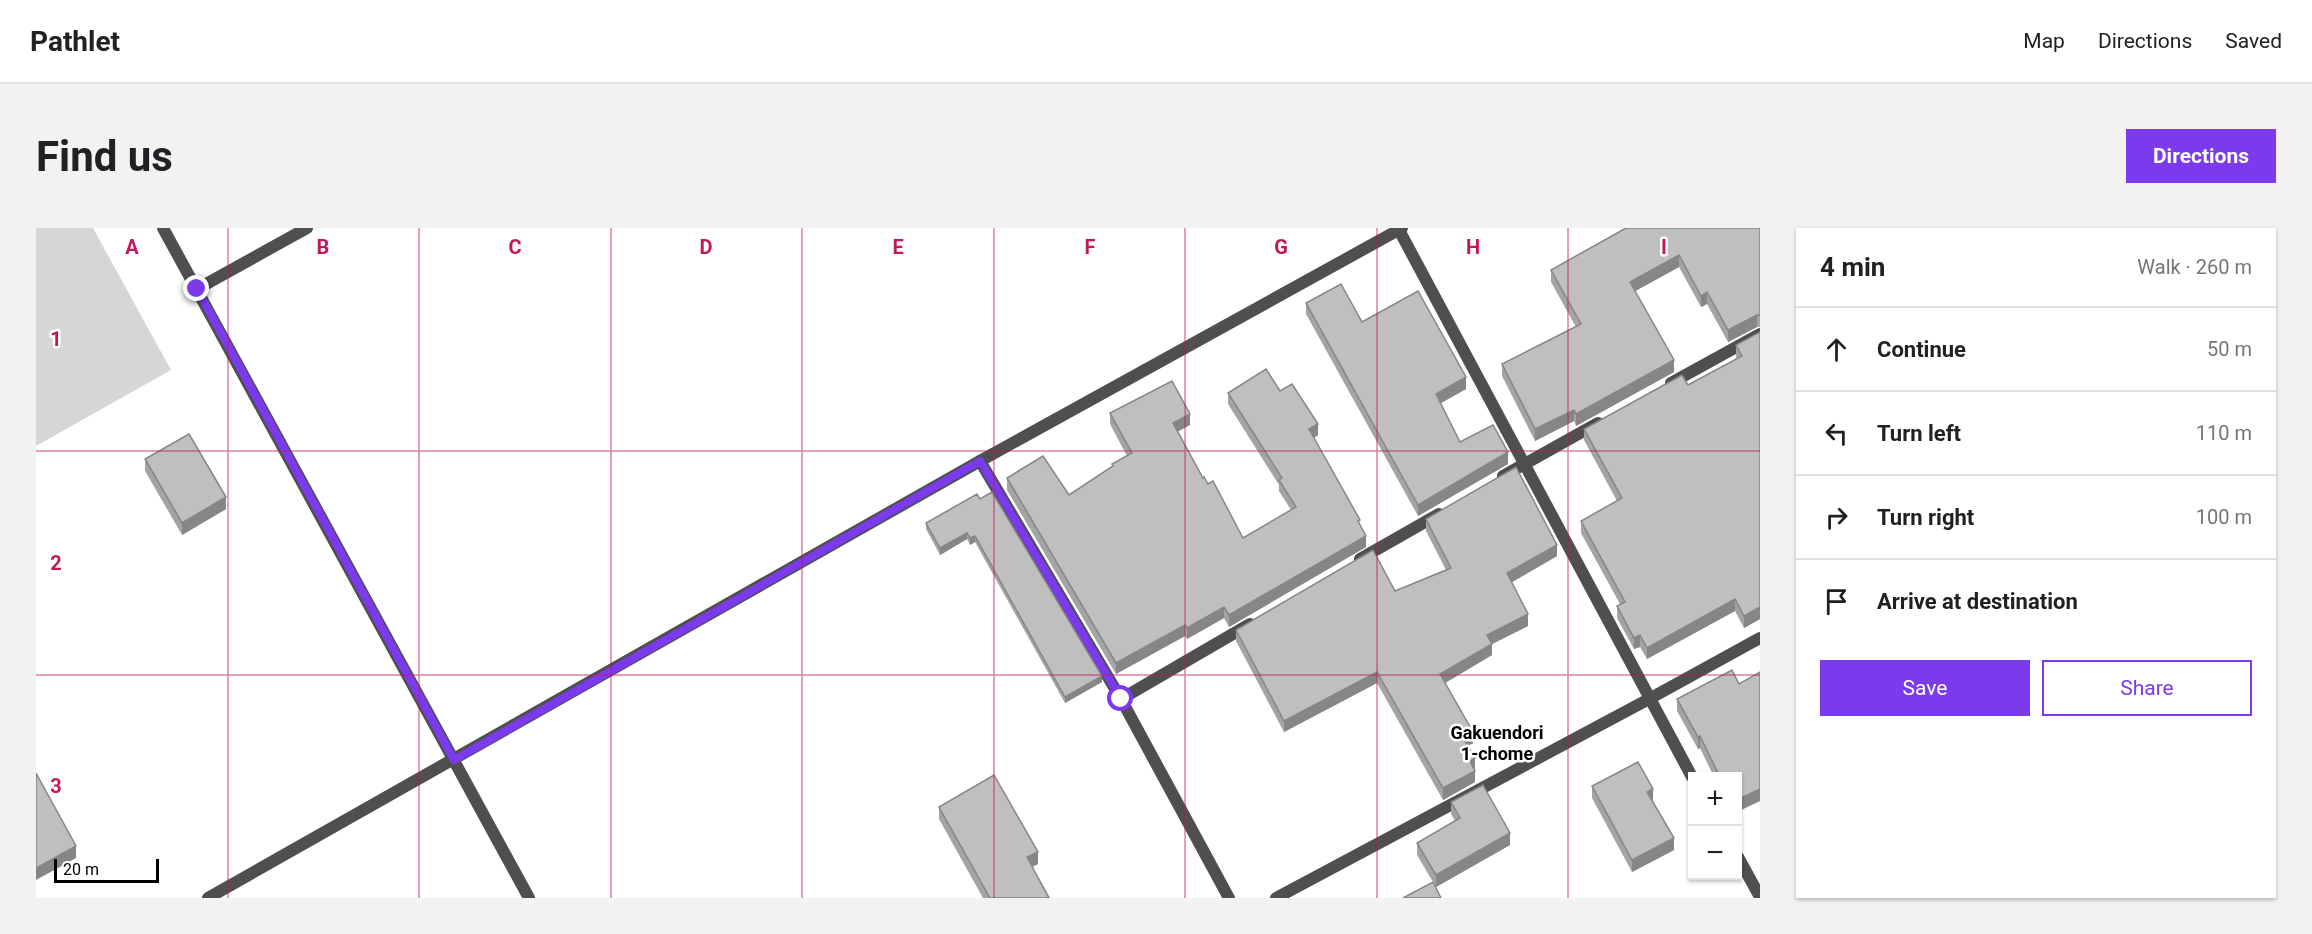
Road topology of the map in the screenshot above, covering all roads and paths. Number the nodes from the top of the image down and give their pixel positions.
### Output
1 (163, 228) edge
2 (307, 228) edge
3 (1400, 229) edge
4 (197, 289) junction
5 (1760, 334) edge
6 (1657, 390) edge
7 (1606, 419) edge
8 (980, 461) junction
9 (1524, 464) junction
10 (1493, 482) edge
11 (1452, 506) edge
12 (1348, 567) edge
13 (1266, 615) edge
14 (1760, 638) edge
15 (1121, 699) junction
16 (1649, 699) junction
17 (454, 760) junction
18 (1689, 772) edge
19 (1742, 866) edge
20 (1760, 897) edge
21 (208, 898) edge
22 (529, 898) edge
23 (1229, 898) edge
24 (1276, 898) edge

1 - 4 street
2 - 4 street
3 - 8 street
3 - 9 street
4 - 17 street
5 - 6 street
7 - 9 street
8 - 15 street
8 - 17 street
9 - 10 street
9 - 16 street
11 - 12 street
13 - 15 street
14 - 16 street
15 - 23 street
16 - 18 street
16 - 24 street
17 - 21 street
17 - 22 street
19 - 20 street

